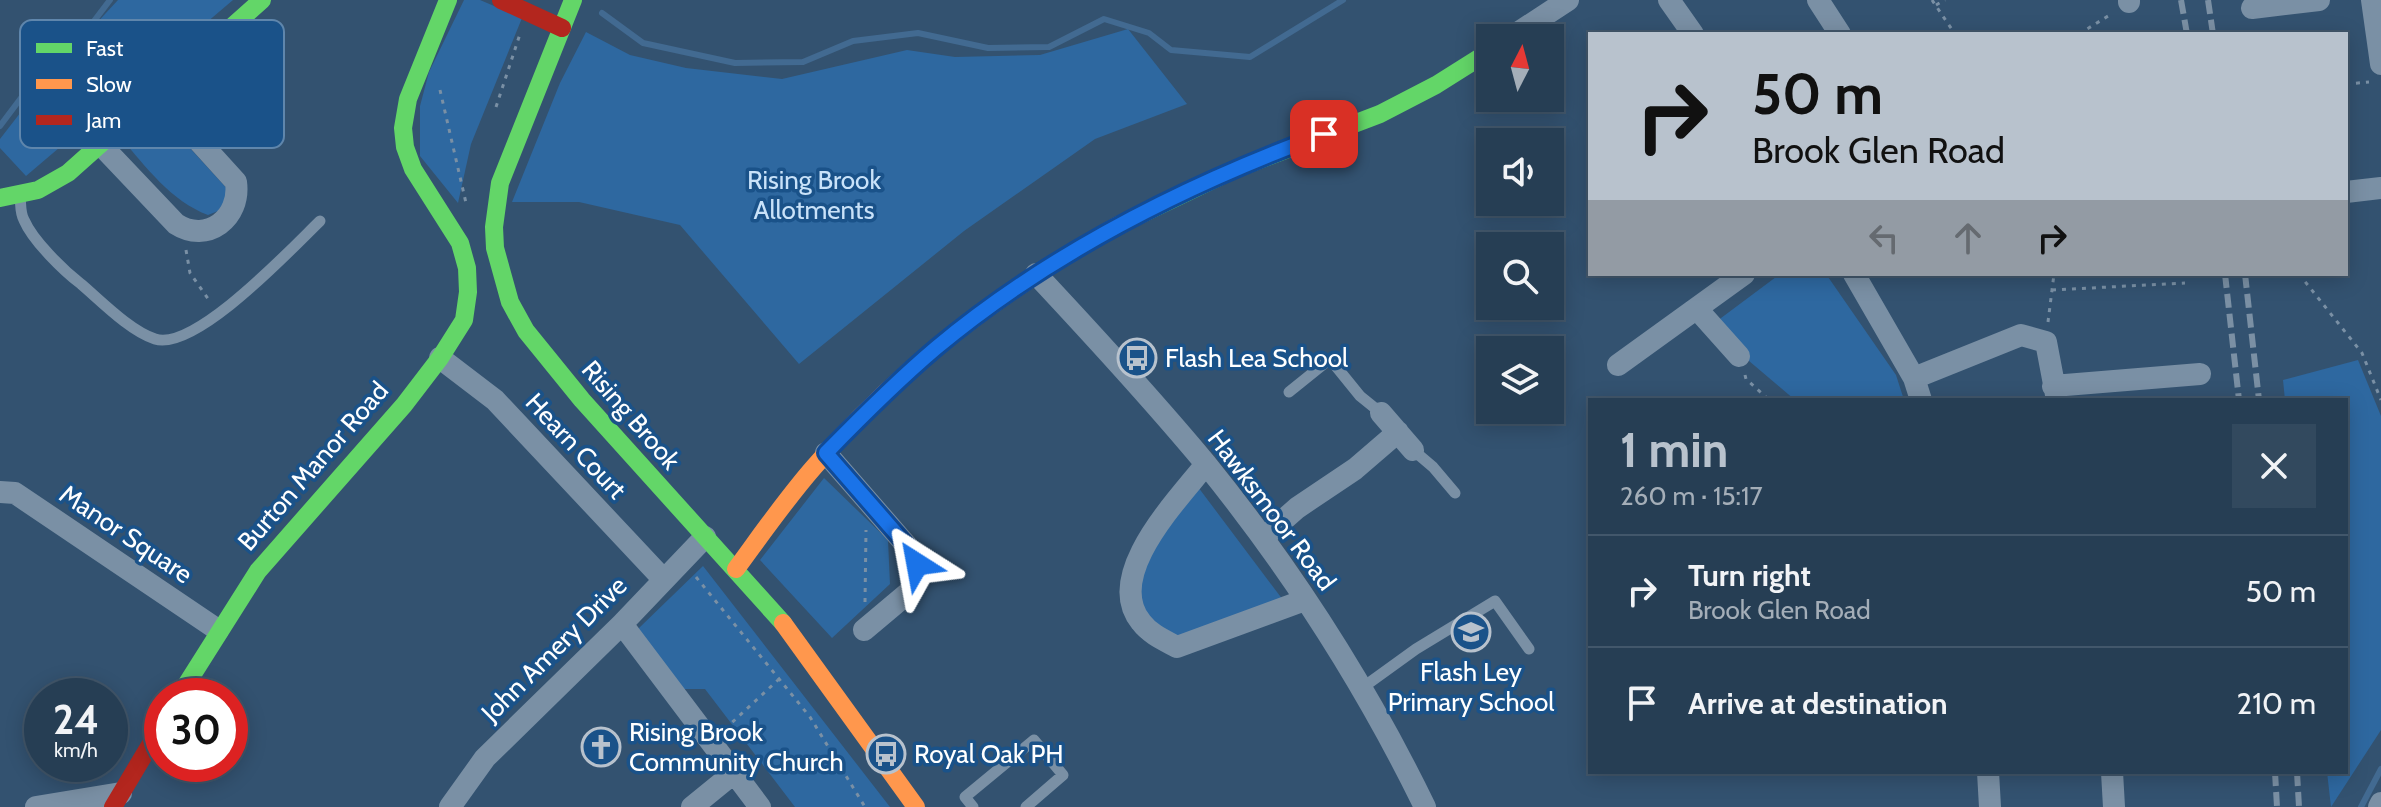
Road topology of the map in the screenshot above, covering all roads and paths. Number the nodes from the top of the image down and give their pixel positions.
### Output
1 (262, 0) edge
2 (448, 0) edge
3 (501, 0) edge
4 (573, 0) edge
5 (1568, 0) edge
6 (1669, 0) edge
7 (1818, 0) edge
8 (1932, 0) edge
9 (1945, 0) edge
10 (2319, 0) edge
11 (2372, 0) edge
12 (2129, 1) edge
13 (1936, 5) junction
14 (2252, 8) dead end
15 (240, 20) edge
16 (1531, 24) edge
17 (562, 28) junction
18 (1692, 32) edge
19 (1839, 32) edge
20 (1954, 32) edge
21 (2082, 32) edge
22 (426, 52) junction
23 (1476, 60) edge
24 (2376, 73) edge
25 (2348, 83) edge
26 (97, 148) edge
27 (104, 148) edge
28 (205, 148) edge
29 (2381, 188) edge
30 (2348, 192) edge
31 (20, 196) junction
32 (0, 198) edge
33 (470, 214) dead end
34 (320, 221) dead end
35 (188, 231) junction
36 (1036, 274) junction
37 (1741, 276) edge
38 (1855, 276) edge
39 (2054, 276) edge
40 (2301, 276) edge
41 (2185, 283) dead end
42 (2052, 290) junction
43 (1697, 309) junction
44 (219, 315) junction
45 (2046, 342) junction
46 (1739, 356) joint
47 (440, 358) junction
48 (1618, 365) dead end
49 (2200, 374) dead end
50 (1914, 378) junction
51 (1289, 392) dead end
52 (2055, 393) edge
53 (1767, 398) edge
54 (1920, 398) edge
55 (2381, 400) edge
56 (1381, 413) joint
57 (1398, 432) junction
58 (1413, 450) joint
59 (826, 453) junction
60 (1206, 464) junction
61 (0, 492) edge
62 (1455, 493) dead end
63 (867, 498) junction
64 (705, 537) junction
65 (1263, 538) junction
66 (736, 569) junction
67 (664, 580) junction
68 (1305, 600) junction
69 (622, 624) junction
70 (218, 630) junction
71 (864, 630) joint
72 (1529, 649) dead end
73 (190, 678) edge
74 (778, 680) dead end
75 (1362, 688) junction
76 (712, 741) junction
77 (144, 755) edge
78 (735, 772) junction
79 (1988, 774) edge
80 (2112, 774) edge
81 (117, 800) edge
82 (36, 807) edge
83 (450, 807) edge
84 (692, 807) edge
85 (760, 807) edge
86 (916, 807) edge
87 (973, 807) edge
88 (1026, 807) edge
89 (1425, 807) edge
90 (1990, 807) edge
91 (2114, 807) edge

1 - 15 main road
2 - 22 main road
3 - 17 main road
4 - 17 main road, Rising Brook
5 - 16 street
6 - 18 street
7 - 19 street
8 - 13 path
9 - 13 path
10 - 14 street
11 - 24 street
12 - 21 path
13 - 20 path
17 - 64 main road, Rising Brook
22 - 33 path
22 - 47 main road, Burton Manor Road
23 - 36 main road
24 - 25 path
26 - 31 main road
27 - 35 street
28 - 35 street
29 - 30 street
31 - 32 main road
31 - 44 lane
34 - 44 lane
35 - 44 path
36 - 59 main road
36 - 60 street, Hawksmoor Road
37 - 43 street
38 - 50 street
39 - 42 path
40 - 55 path
41 - 42 path
42 - 45 path
43 - 46 street
43 - 48 street
45 - 50 street
45 - 52 street
46 - 53 path
47 - 67 street, Hearn Court
47 - 70 main road, Burton Manor Road
49 - 52 street
50 - 54 street
51 - 56 lane
56 - 57 street
57 - 58 street
57 - 65 street
58 - 62 lane
59 - 63 street
59 - 66 main road
60 - 65 street, Hawksmoor Road
60 - 68 street
61 - 70 street, Manor Square
63 - 71 path
63 - 71 street
64 - 66 main road, Rising Brook
64 - 67 street, John Amery Drive
65 - 68 street, Hawksmoor Road
66 - 86 main road, Rising Brook
67 - 69 street, John Amery Drive
68 - 75 street, Hawksmoor Road
69 - 76 street
69 - 83 street, John Amery Drive
70 - 73 main road, Burton Manor Road
72 - 75 lane
74 - 76 path
75 - 89 street, Hawksmoor Road
76 - 78 street
77 - 81 main road
78 - 84 street
78 - 85 street
79 - 90 street
80 - 91 street
81 - 82 street
87 - 88 lane

